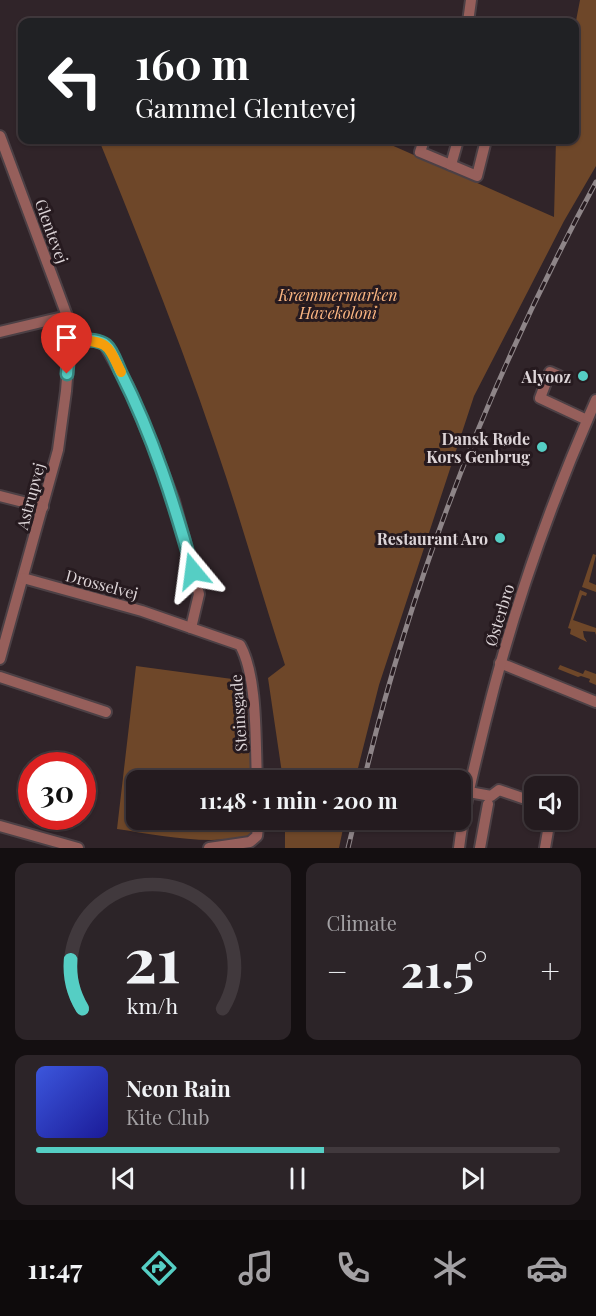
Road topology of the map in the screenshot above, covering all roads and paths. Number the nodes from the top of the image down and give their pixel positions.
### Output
1 (471, 0) edge
2 (469, 18) edge
3 (0, 136) edge
4 (423, 144) edge
5 (457, 144) edge
6 (485, 144) edge
7 (451, 165) junction
8 (67, 316) junction
9 (0, 332) edge
10 (70, 339) junction
11 (559, 376) dead end
12 (596, 400) edge
13 (587, 420) junction
14 (0, 496) edge
15 (43, 507) junction
16 (23, 578) junction
17 (191, 628) junction
18 (240, 645) joint
19 (0, 658) edge
20 (500, 663) junction
21 (0, 678) edge
22 (596, 702) edge
23 (106, 712) dead end
24 (257, 770) edge
25 (471, 784) edge
26 (471, 792) edge
27 (524, 798) edge
28 (488, 804) dead end
29 (0, 826) edge
30 (259, 830) edge
31 (462, 830) edge
32 (548, 830) edge
33 (78, 848) edge
34 (210, 848) edge
35 (225, 848) edge
36 (459, 848) edge
37 (480, 848) edge
38 (545, 848) edge

1 - 2 street
3 - 8 street, Glentevej
4 - 7 street
5 - 7 street
6 - 7 street
8 - 9 street
8 - 10 street, Glentevej
10 - 15 street, Astrupvej
10 - 17 street
11 - 13 street
12 - 13 street, Østerbro
13 - 20 street, Østerbro
14 - 15 street
15 - 16 street, Astrupvej
16 - 17 street, Drosselvej
16 - 19 street, Astrupvej
17 - 18 street, Drosselvej
18 - 24 street, Steinsgade
20 - 22 street
20 - 25 street, Østerbro
21 - 23 street
26 - 27 street
28 - 37 street
29 - 33 street
30 - 35 street
31 - 36 street, Østerbro
32 - 38 street
34 - 35 street

